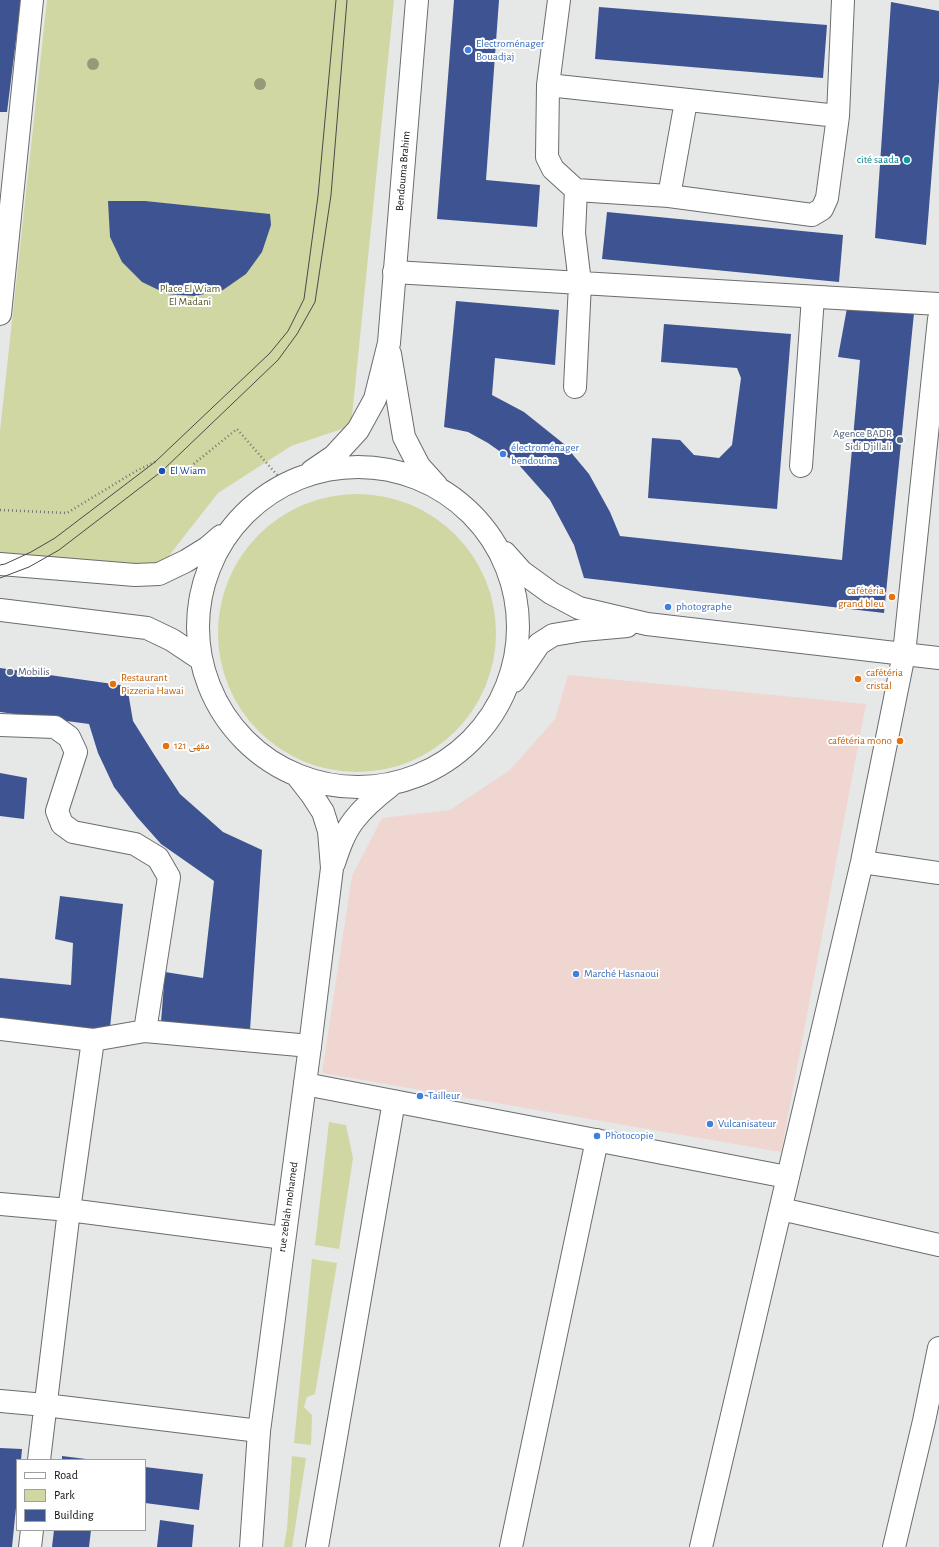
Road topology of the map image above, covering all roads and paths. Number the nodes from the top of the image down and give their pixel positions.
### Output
1 (32, 0) edge
2 (417, 0) edge
3 (559, 0) edge
4 (843, 0) edge
5 (548, 85) junction
6 (686, 101) junction
7 (838, 116) junction
8 (6, 187) edge
9 (576, 190) junction
10 (669, 196) junction
11 (394, 272) junction
12 (580, 283) junction
13 (813, 296) junction
14 (939, 304) edge
15 (0, 314) edge
16 (939, 319) edge
17 (389, 343) junction
18 (575, 387) dead end
19 (932, 458) edge
20 (155, 462) dead end
21 (801, 466) dead end
22 (162, 471) dead end
23 (306, 475) junction
24 (284, 484) junction
25 (442, 491) junction
26 (0, 510) edge
27 (231, 527) junction
28 (485, 530) junction
29 (0, 564) edge
30 (0, 610) edge
31 (647, 624) junction
32 (904, 654) junction
33 (199, 658) junction
34 (939, 658) edge
35 (502, 700) junction
36 (0, 725) edge
37 (298, 777) junction
38 (390, 786) junction
39 (862, 862) junction
40 (332, 868) junction
41 (939, 873) edge
42 (0, 1029) edge
43 (145, 1031) junction
44 (93, 1040) junction
45 (310, 1046) junction
46 (305, 1084) junction
47 (394, 1101) junction
48 (597, 1140) junction
49 (787, 1177) junction
50 (0, 1204) edge
51 (781, 1209) junction
52 (69, 1210) junction
53 (284, 1238) junction
54 (939, 1245) edge
55 (939, 1348) edge
56 (0, 1401) edge
57 (46, 1405) junction
58 (931, 1413) edge
59 (259, 1431) junction
60 (39, 1459) edge
61 (32, 1531) edge
62 (30, 1547) edge
63 (251, 1547) edge
64 (317, 1547) edge
65 (511, 1547) edge
66 (701, 1547) edge
67 (894, 1547) edge

1 - 8 street
2 - 11 street, Bendouma Brahim
3 - 5 street
4 - 7 street
5 - 6 street
5 - 9 street
6 - 7 street
6 - 10 street
7 - 10 street
8 - 15 street
9 - 10 street
9 - 12 street
11 - 12 street
11 - 17 street, Bendouma Brahim
12 - 13 street
12 - 18 street
13 - 14 street
13 - 21 street
16 - 19 street
17 - 23 street
17 - 25 street
19 - 32 street
20 - 26 path
22 - 24 path
23 - 24 street
23 - 25 street
24 - 27 street
25 - 28 street
27 - 29 street
27 - 33 street
28 - 31 street
28 - 35 street
30 - 33 street
31 - 32 street
31 - 35 street
32 - 34 street
32 - 39 street
33 - 37 street
35 - 38 street
36 - 43 street
37 - 38 street
37 - 40 street
38 - 40 street
39 - 41 street
39 - 49 street
40 - 45 street, rue zeblah mohamed
42 - 44 street
43 - 44 street
43 - 45 street
44 - 52 street
45 - 46 street, rue zeblah mohamed
46 - 47 street
46 - 53 street, rue zeblah mohamed
47 - 48 street
47 - 64 street
48 - 49 street
48 - 65 street
49 - 51 street
50 - 52 street
51 - 54 street
51 - 66 street
52 - 53 street
52 - 57 street
53 - 59 street, rue zeblah mohamed
55 - 58 street
56 - 57 street
57 - 59 street
57 - 60 street
58 - 67 street
59 - 63 street, rue zeblah mohamed
61 - 62 street

